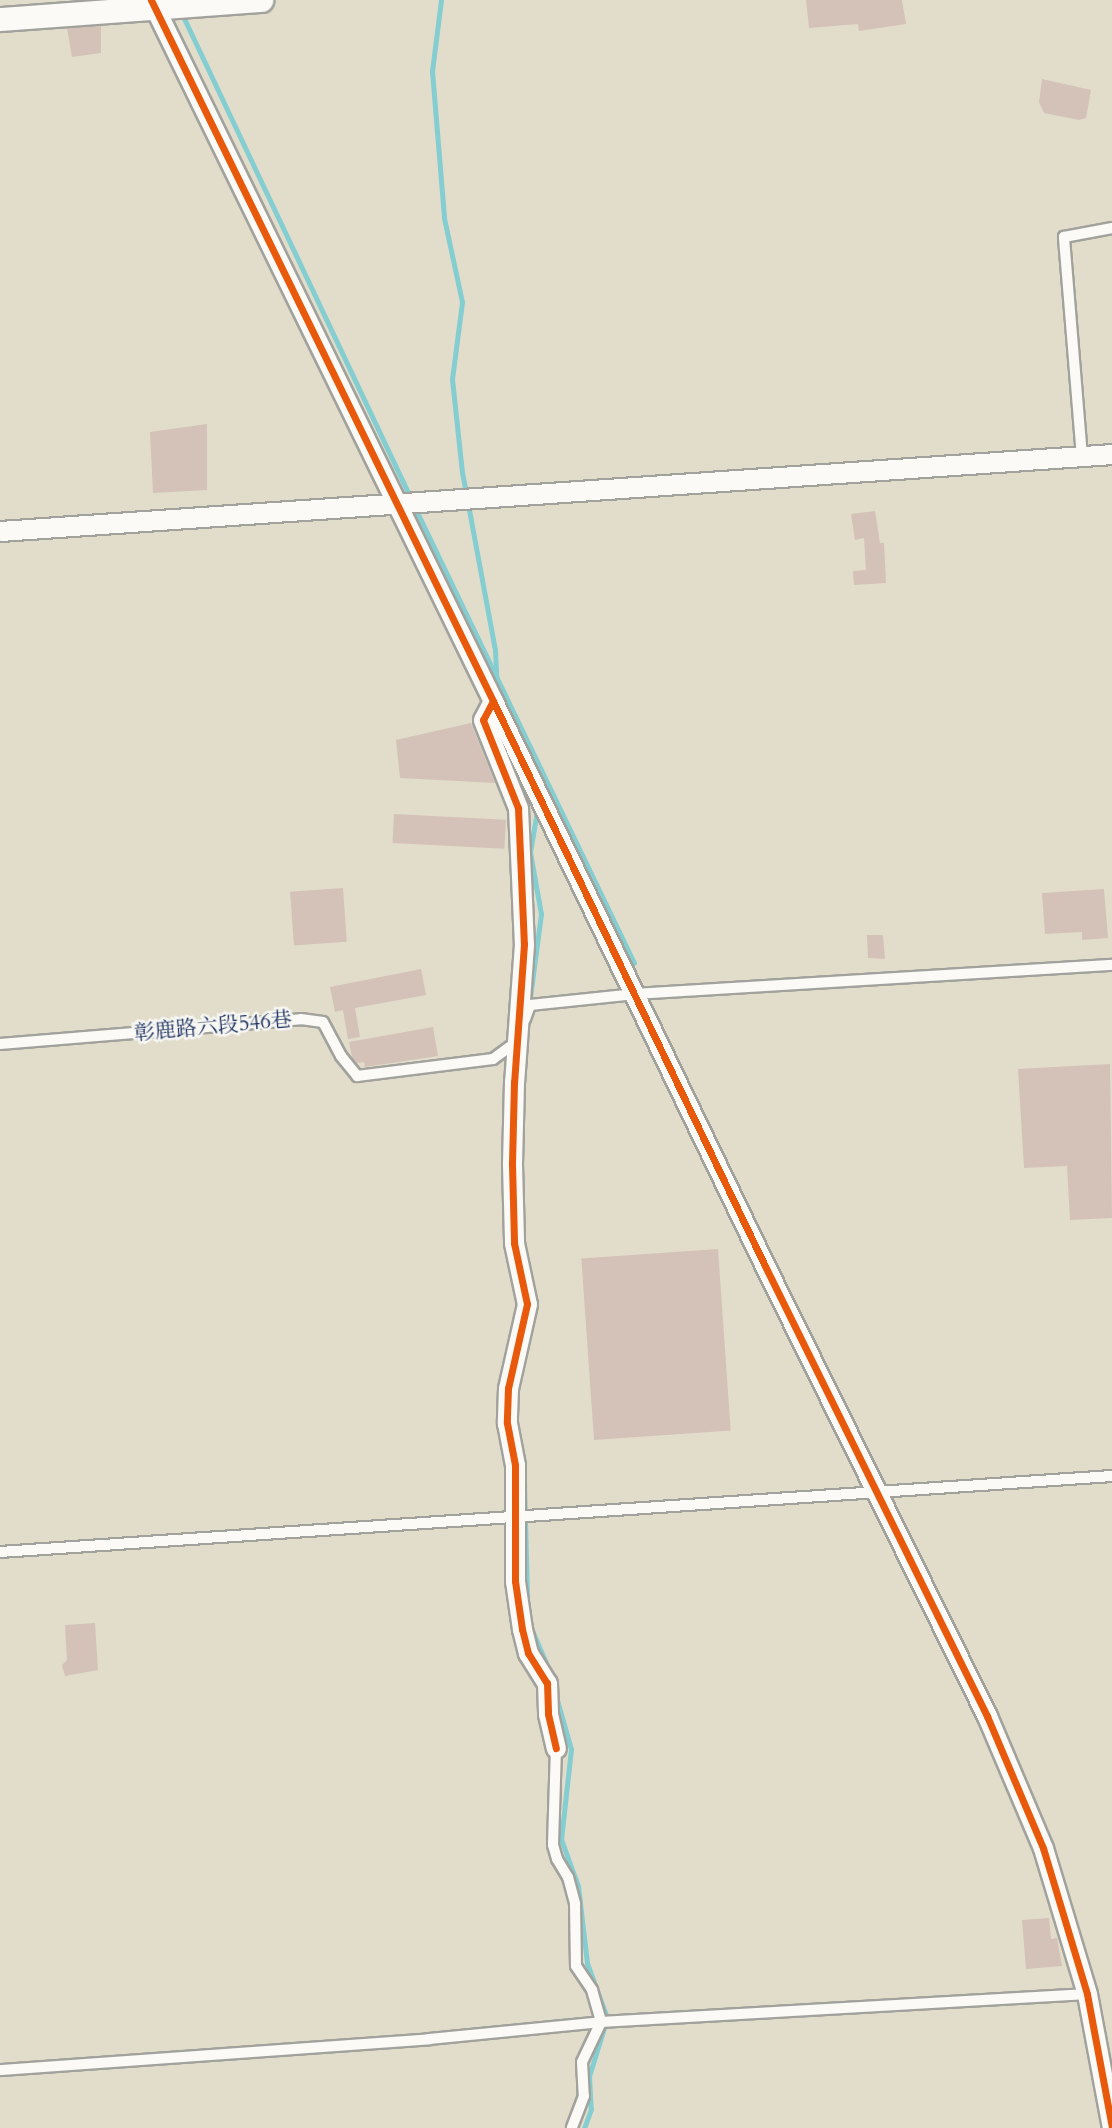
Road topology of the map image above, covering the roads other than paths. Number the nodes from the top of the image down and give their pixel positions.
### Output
1 (261, 0) edge
2 (153, 3) edge
3 (0, 19) edge
4 (1112, 228) edge
5 (1112, 454) edge
6 (1082, 457) junction
7 (397, 501) junction
8 (0, 531) edge
9 (493, 701) junction
10 (1112, 965) edge
11 (635, 994) junction
12 (516, 1042) junction
13 (0, 1044) edge
14 (1112, 1476) edge
15 (878, 1494) junction
16 (516, 1516) junction
17 (0, 1552) edge
18 (556, 1748) joint
19 (1087, 1994) junction
20 (601, 2022) junction
21 (0, 2070) edge
22 (1112, 2127) edge
23 (572, 2128) edge

1 - 2 street
2 - 3 street
2 - 7 street
4 - 6 lane
5 - 6 street
6 - 7 street
7 - 8 street
7 - 9 street
9 - 11 street
9 - 12 street
10 - 11 lane
11 - 12 lane
11 - 15 street
12 - 13 lane, 彰鹿路六段546巷
12 - 16 street
14 - 15 lane
15 - 16 lane
15 - 19 street
16 - 17 lane
16 - 18 street
18 - 20 lane
19 - 20 lane
19 - 22 street
20 - 21 lane
20 - 23 lane

